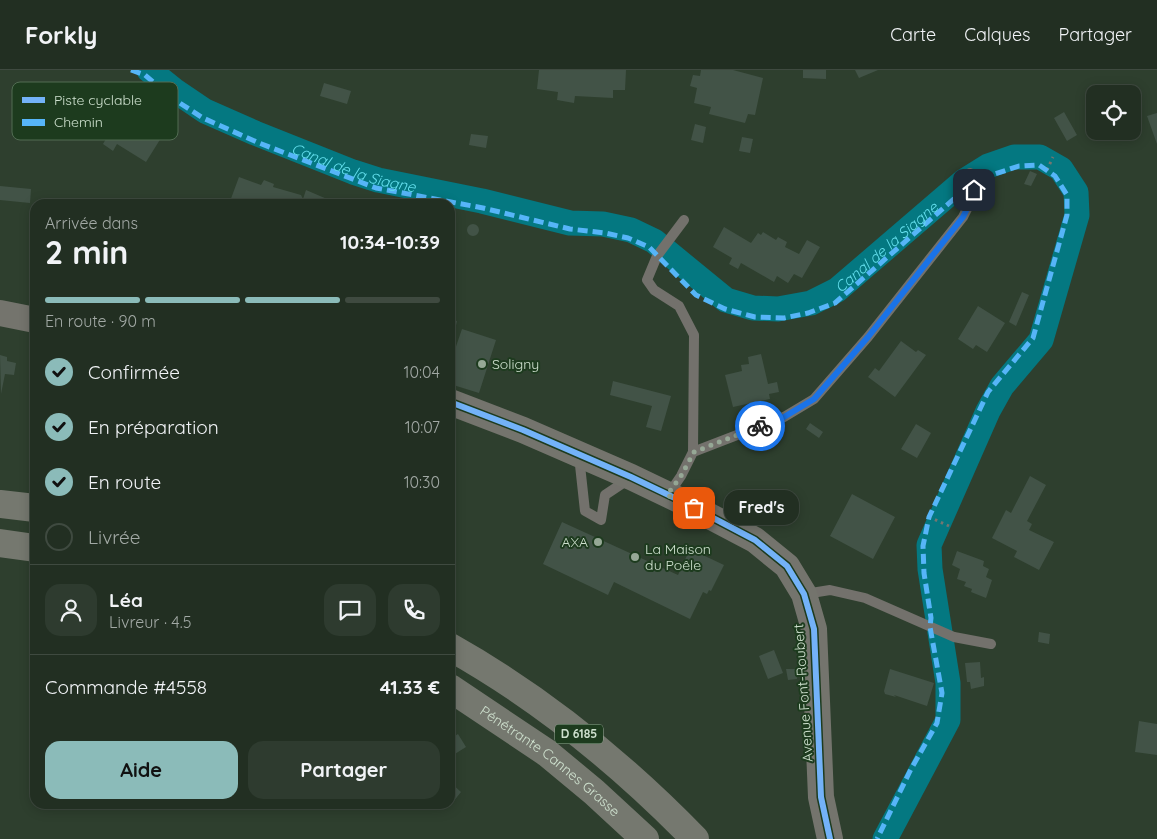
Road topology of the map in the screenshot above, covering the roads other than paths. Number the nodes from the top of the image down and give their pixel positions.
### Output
1 (973, 177) dead end
2 (684, 220) dead end
3 (0, 313) edge
4 (30, 319) edge
5 (455, 404) edge
6 (694, 452) junction
7 (579, 455) junction
8 (631, 477) junction
9 (667, 495) junction
10 (0, 504) edge
11 (30, 507) edge
12 (0, 544) edge
13 (30, 547) edge
14 (804, 594) junction
15 (991, 644) dead end
16 (455, 649) edge
17 (455, 691) edge
18 (645, 839) edge
19 (695, 839) edge
20 (830, 839) edge

1 - 6 lane
2 - 6 lane
3 - 4 main road
5 - 7 main road, Avenue Font-Roubert
6 - 9 lane
7 - 8 main road, Avenue Font-Roubert
7 - 8 lane
8 - 9 main road, Avenue Font-Roubert
9 - 14 main road, Avenue Font-Roubert
10 - 11 highway
12 - 13 highway
14 - 15 lane
14 - 20 main road, Avenue Font-Roubert
16 - 19 highway, D 6185
17 - 18 highway, Pénétrante Cannes Grasse / D 6185

